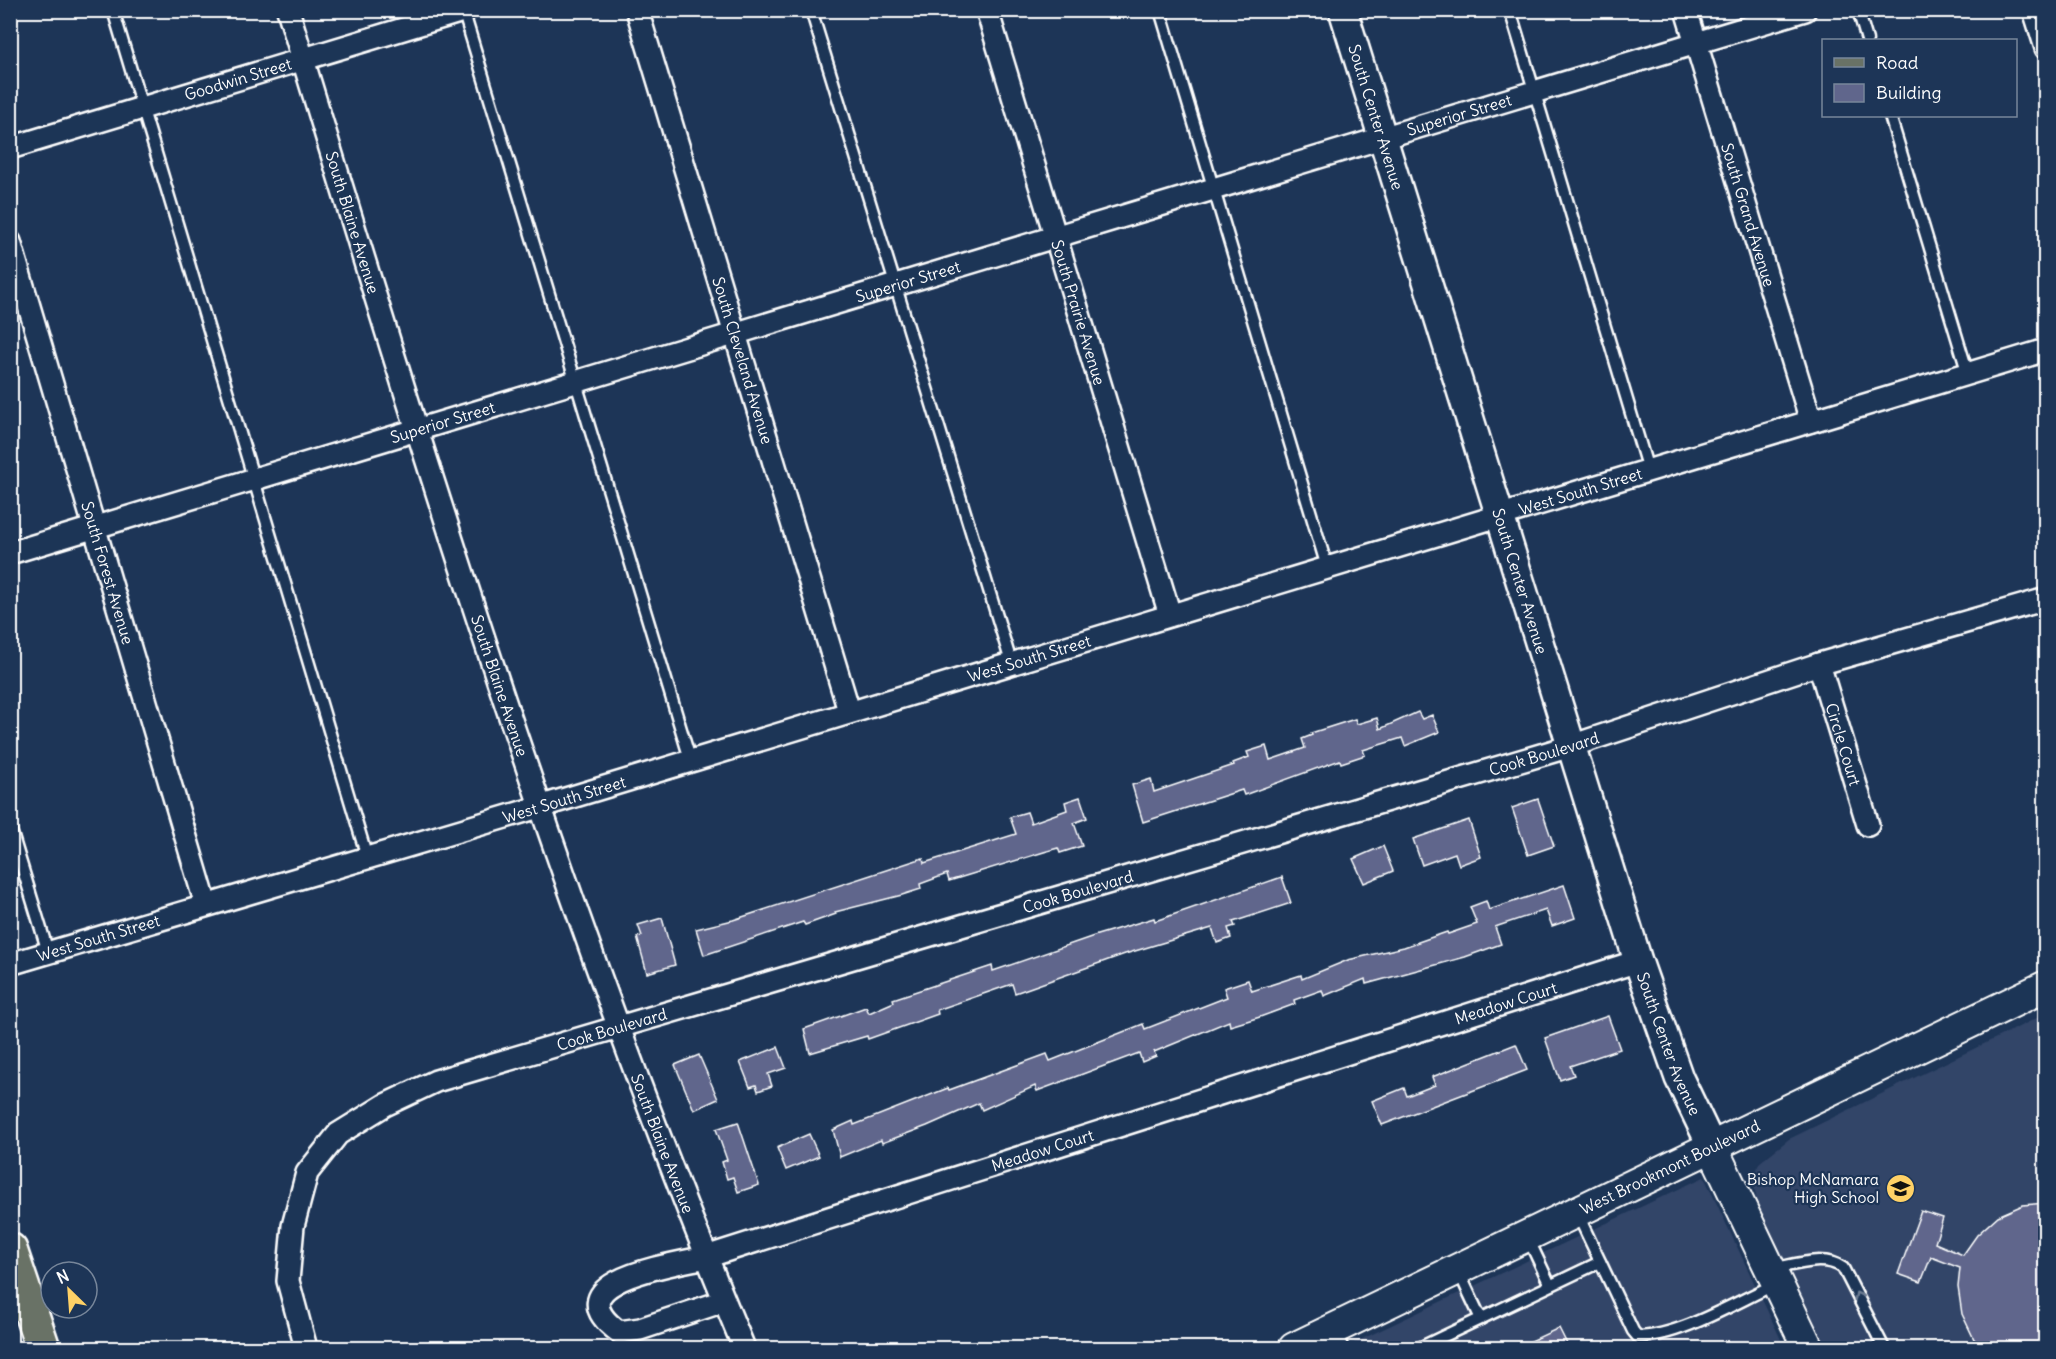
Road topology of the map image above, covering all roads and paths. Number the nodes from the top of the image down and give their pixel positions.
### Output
1 (113, 10) edge
2 (288, 10) edge
3 (637, 10) edge
4 (811, 10) edge
5 (987, 10) edge
6 (1160, 10) edge
7 (1343, 10) edge
8 (1510, 10) edge
9 (1686, 10) edge
10 (1805, 10) edge
11 (1858, 10) edge
12 (2034, 10) edge
13 (464, 11) edge
14 (1867, 39) edge
15 (1696, 43) junction
16 (2046, 48) edge
17 (303, 60) junction
18 (1534, 92) junction
19 (142, 109) junction
20 (1890, 117) edge
21 (1382, 138) junction
22 (10, 148) edge
23 (1213, 189) junction
24 (1055, 237) junction
25 (10, 242) edge
26 (895, 285) junction
27 (735, 334) junction
28 (2046, 350) edge
29 (1968, 374) junction
30 (575, 382) junction
31 (1811, 421) junction
32 (415, 430) junction
33 (1648, 470) junction
34 (253, 479) junction
35 (1499, 515) junction
36 (95, 527) junction
37 (10, 553) edge
38 (1327, 567) junction
39 (2046, 599) edge
40 (1170, 615) junction
41 (1011, 662) junction
42 (1819, 664) junction
43 (849, 711) junction
44 (1571, 746) junction
45 (690, 759) junction
46 (539, 807) junction
47 (1868, 825) dead end
48 (10, 827) edge
49 (367, 857) junction
50 (206, 905) junction
51 (48, 952) junction
52 (1638, 961) junction
53 (10, 964) edge
54 (2046, 986) edge
55 (617, 1026) junction
56 (1712, 1147) junction
57 (1577, 1212) junction
58 (1527, 1236) junction
59 (10, 1250) edge
60 (706, 1257) junction
61 (1600, 1262) junction
62 (1458, 1270) junction
63 (1774, 1276) junction
64 (1551, 1285) junction
65 (724, 1301) junction
66 (1481, 1319) junction
67 (1338, 1339) edge
68 (43, 1348) edge
69 (306, 1348) edge
70 (744, 1348) edge
71 (1294, 1348) edge
72 (1419, 1348) edge
73 (1808, 1348) edge
74 (1884, 1348) edge

1 - 19 lane
2 - 17 street, South Blaine Avenue
3 - 27 street, South Cleveland Avenue
4 - 26 lane
5 - 24 street, South Prairie Avenue
6 - 23 lane
7 - 21 street, South Center Avenue
8 - 18 lane
9 - 15 street, South Grand Avenue
10 - 15 street, Superior Street
11 - 14 lane
12 - 16 street
13 - 17 street, Goodwin Street
13 - 30 lane
15 - 18 street, Superior Street
15 - 31 street, South Grand Avenue
17 - 19 street, Goodwin Street
17 - 32 street, South Blaine Avenue
18 - 21 street, Superior Street
18 - 33 lane
19 - 22 street, Goodwin Street
19 - 34 lane
20 - 29 lane
21 - 23 street, Superior Street
21 - 35 street, South Center Avenue
23 - 24 street, Superior Street
23 - 38 lane
24 - 26 street, Superior Street
24 - 40 street, South Prairie Avenue
25 - 36 street, South Forest Avenue
26 - 27 street, Superior Street
26 - 41 lane
27 - 30 street, Superior Street
27 - 43 street, South Cleveland Avenue
28 - 29 street, West South Street
29 - 31 street, West South Street
30 - 32 street, Superior Street
30 - 45 lane
31 - 33 street, West South Street
32 - 34 street, Superior Street
32 - 46 street, South Blaine Avenue
33 - 35 street, West South Street
34 - 36 street, Superior Street
34 - 49 lane
35 - 38 street, West South Street
35 - 44 street, South Center Avenue
36 - 37 street, Superior Street
36 - 50 street, South Forest Avenue
38 - 40 street, West South Street
39 - 42 street, Cook Boulevard
40 - 41 street, West South Street
41 - 43 street, West South Street
42 - 44 street, Cook Boulevard
42 - 47 street, Circle Court
43 - 45 street, West South Street
44 - 52 street, South Center Avenue
44 - 55 street, Cook Boulevard
45 - 46 street, West South Street
46 - 49 street, West South Street
46 - 55 street, South Blaine Avenue
48 - 51 lane
49 - 50 street, West South Street
50 - 51 street, West South Street
51 - 53 street, West South Street
52 - 56 street, South Center Avenue
52 - 60 street, Meadow Court
54 - 56 main road, West Brookmont Boulevard
55 - 60 street, South Blaine Avenue
55 - 69 street, Cook Boulevard
56 - 57 main road, West Brookmont Boulevard
56 - 63 main road
57 - 58 main road, West Brookmont Boulevard
57 - 61 lane
58 - 62 main road, West Brookmont Boulevard
58 - 64 lane
59 - 68 main road
60 - 65 street, South Blaine Avenue
60 - 65 street, Meadow Court
61 - 63 lane
61 - 64 lane
62 - 66 lane
62 - 67 main road, West Brookmont Boulevard
63 - 73 main road
74 -> 63 lane
64 - 66 lane
65 - 70 street, South Blaine Avenue
66 - 72 lane
67 - 71 main road, West Brookmont Boulevard

